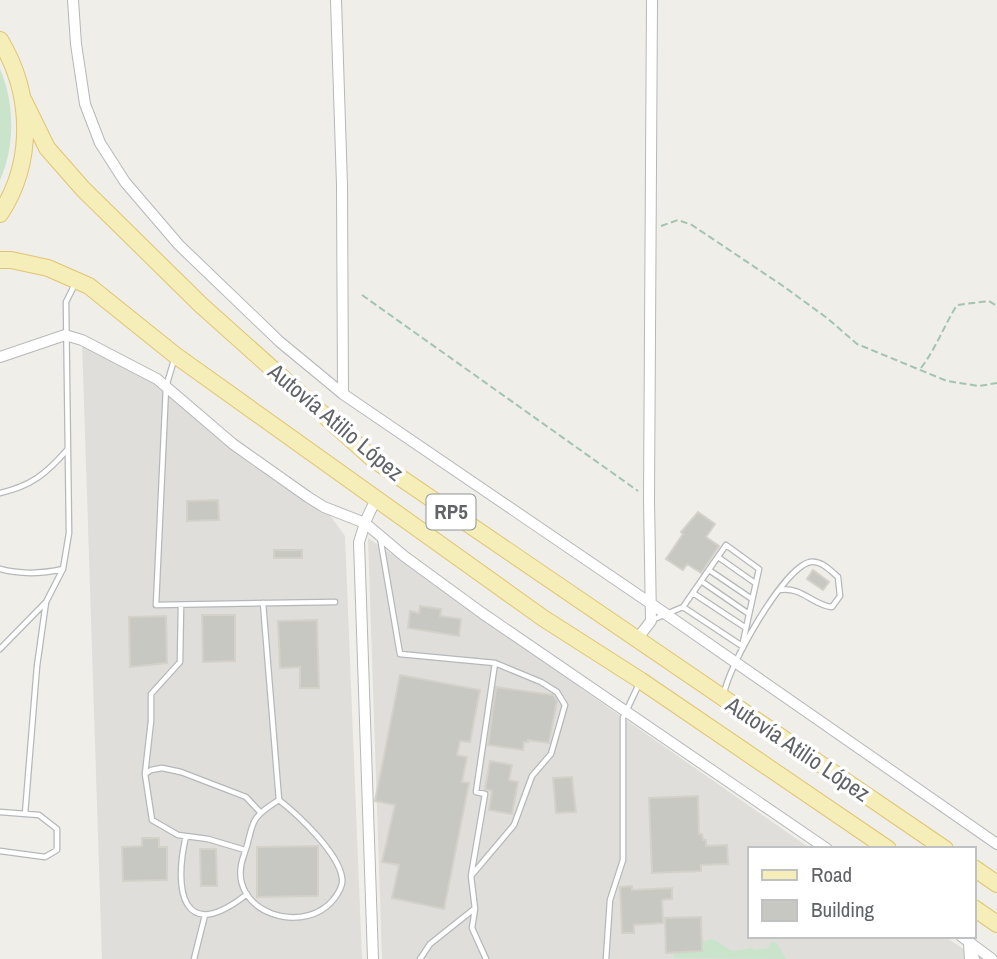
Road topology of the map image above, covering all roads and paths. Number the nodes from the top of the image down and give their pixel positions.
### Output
1 (73, 0) edge
2 (336, 0) edge
3 (652, 0) edge
4 (0, 40) edge
5 (24, 101) junction
6 (0, 214) edge
7 (651, 245) junction
8 (0, 260) edge
9 (77, 280) junction
10 (362, 295) dead end
11 (997, 306) edge
12 (65, 335) junction
13 (175, 355) junction
14 (0, 357) edge
15 (921, 369) junction
16 (997, 383) edge
17 (166, 387) junction
18 (343, 394) junction
19 (67, 450) junction
20 (0, 493) edge
21 (376, 499) junction
22 (649, 499) junction
23 (365, 523) junction
24 (380, 536) junction
25 (718, 557) junction
26 (0, 569) edge
27 (64, 569) junction
28 (709, 570) junction
29 (701, 581) junction
30 (755, 583) junction
31 (779, 590) junction
32 (693, 593) junction
33 (752, 599) junction
34 (46, 602) junction
35 (335, 602) dead end
36 (263, 603) junction
37 (650, 603) junction
38 (181, 605) junction
39 (683, 607) junction
40 (665, 614) junction
41 (749, 614) junction
42 (651, 621) junction
43 (746, 628) junction
44 (0, 638) edge
45 (10, 638) junction
46 (637, 639) junction
47 (742, 646) junction
48 (0, 649) edge
49 (734, 662) junction
50 (495, 663) junction
51 (640, 680) junction
52 (724, 698) junction
53 (626, 712) junction
54 (145, 774) junction
55 (279, 800) junction
56 (0, 812) edge
57 (261, 813) junction
58 (25, 814) junction
59 (186, 836) junction
60 (997, 844) edge
61 (824, 847) edge
62 (884, 847) edge
63 (942, 847) edge
64 (245, 850) junction
65 (0, 851) edge
66 (976, 869) edge
67 (471, 876) junction
68 (997, 884) edge
69 (247, 894) junction
70 (475, 909) junction
71 (976, 909) edge
72 (205, 915) junction
73 (997, 924) edge
74 (965, 939) edge
75 (194, 959) edge
76 (373, 959) edge
77 (420, 959) edge
78 (486, 959) edge
79 (606, 959) edge
80 (970, 959) edge
81 (977, 959) edge
82 (992, 959) edge

1 - 18 street
2 - 18 street
3 - 7 street
4 - 5 main road, Autovía Atilio López / RP5
5 - 6 main road, Autovía Atilio López / RP5
5 - 46 main road, Autovía Atilio López / RP5
7 - 15 path
7 - 22 street
8 - 9 main road, Autovía Atilio López / RP5
9 - 12 lane
9 - 13 main road, Autovía Atilio López / RP5
10 - 22 path
11 - 15 path
12 - 14 street
12 - 17 street
12 - 19 lane
13 - 17 lane
13 - 21 main road, Autovía Atilio López / RP5
15 - 16 path
17 - 23 street
17 - 38 lane
18 - 37 street
19 - 20 lane
19 - 27 lane
21 - 23 street
21 - 51 main road, Autovía Atilio López / RP5
22 - 37 street
23 - 24 street
23 - 76 street
24 - 50 lane
24 - 53 street
25 - 28 lane
25 - 30 lane
25 - 30 lane
26 - 27 lane
27 - 34 lane
28 - 29 lane
28 - 33 lane
29 - 32 lane
29 - 41 lane
30 - 33 lane
31 - 31 lane
31 - 47 lane
32 - 39 lane
32 - 43 lane
33 - 41 lane
34 - 45 lane
34 - 58 lane
35 - 36 lane
36 - 38 lane
36 - 55 lane
37 - 40 street
37 - 42 street
38 - 54 lane
39 - 40 lane
39 - 47 lane
40 - 42 lane
40 - 49 street
41 - 43 lane
42 - 46 street
43 - 47 lane
44 - 45 lane
45 - 48 lane
46 - 52 main road, Autovía Atilio López / RP5
47 - 49 lane
49 - 52 lane
49 - 60 street
50 - 67 lane
50 - 67 lane
51 - 53 lane
51 - 62 main road, Autovía Atilio López / RP5
52 - 63 main road, Autovía Atilio López / RP5
53 - 61 street
53 - 79 lane
54 - 57 lane
54 - 59 lane
55 - 57 lane
55 - 69 lane
56 - 58 lane
57 - 64 lane
58 - 65 lane
59 - 64 lane
59 - 72 lane
64 - 69 lane
66 - 68 main road
67 - 70 lane
69 - 72 lane
70 - 77 lane
70 - 78 lane
71 - 73 main road
72 - 75 lane
74 - 80 street
74 - 81 lane
74 - 82 street

